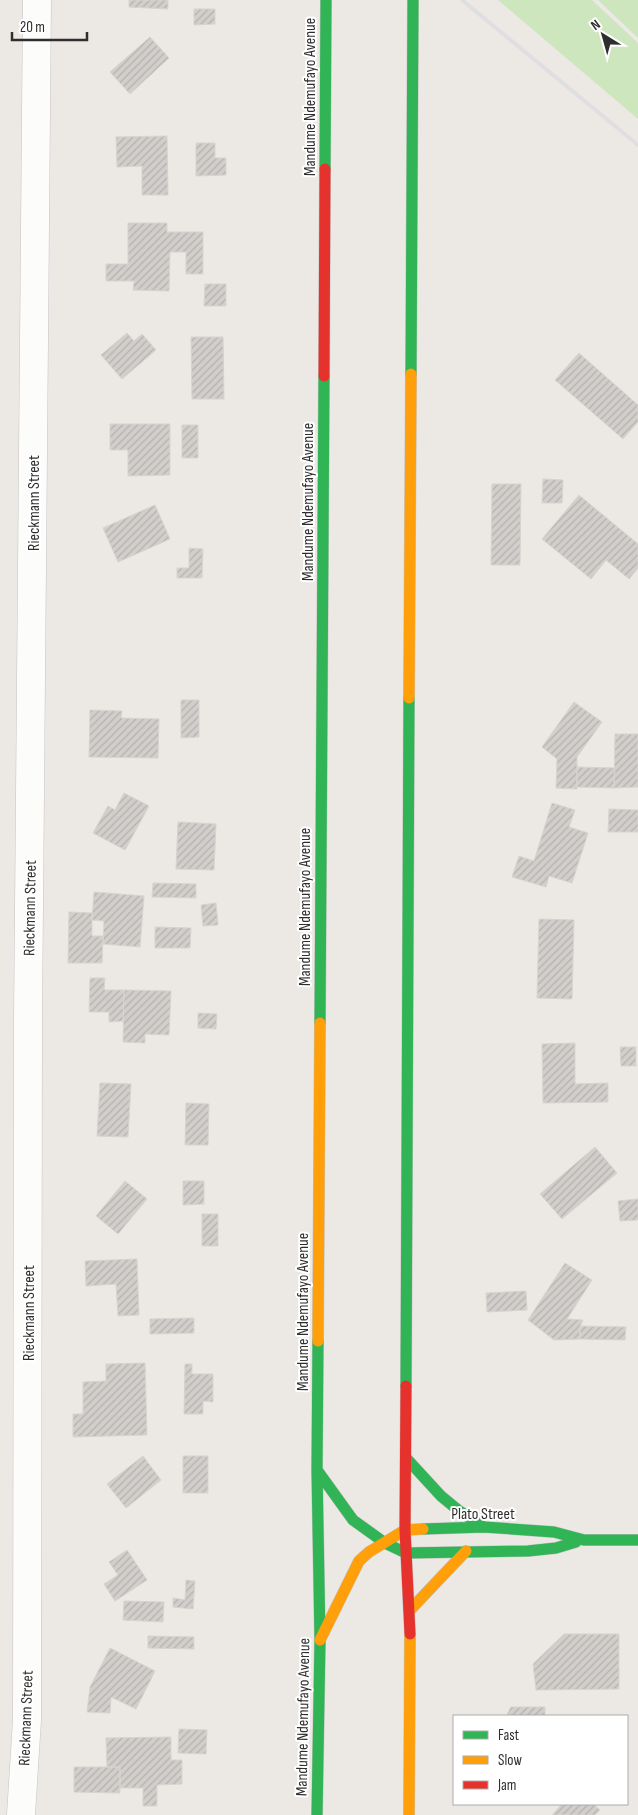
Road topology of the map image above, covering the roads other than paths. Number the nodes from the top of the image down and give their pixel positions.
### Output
1 (37, 0) edge
2 (326, 0) edge
3 (413, 4) edge
4 (407, 1459) junction
5 (317, 1470) junction
6 (484, 1527) junction
7 (405, 1530) junction
8 (584, 1540) junction
9 (638, 1540) edge
10 (385, 1543) junction
11 (466, 1550) junction
12 (406, 1554) junction
13 (410, 1610) junction
14 (320, 1640) junction
15 (21, 1815) edge
16 (317, 1815) edge
17 (409, 1815) edge

1 - 15 street, Rieckmann Street
2 - 5 main road, Mandume Ndemufayo Avenue
3 - 4 main road
4 - 6 main road
4 - 7 main road
5 - 10 main road
5 - 14 main road, Mandume Ndemufayo Avenue
6 - 7 main road, Plato Street
6 - 8 main road, Plato Street
7 - 10 main road
7 - 12 main road
8 - 9 main road, Plato Street
8 - 11 main road, Plato Street
10 - 12 main road
10 - 14 main road
11 - 12 main road, Plato Street
11 - 13 main road
12 - 13 main road
13 - 17 main road
14 - 16 main road, Mandume Ndemufayo Avenue

